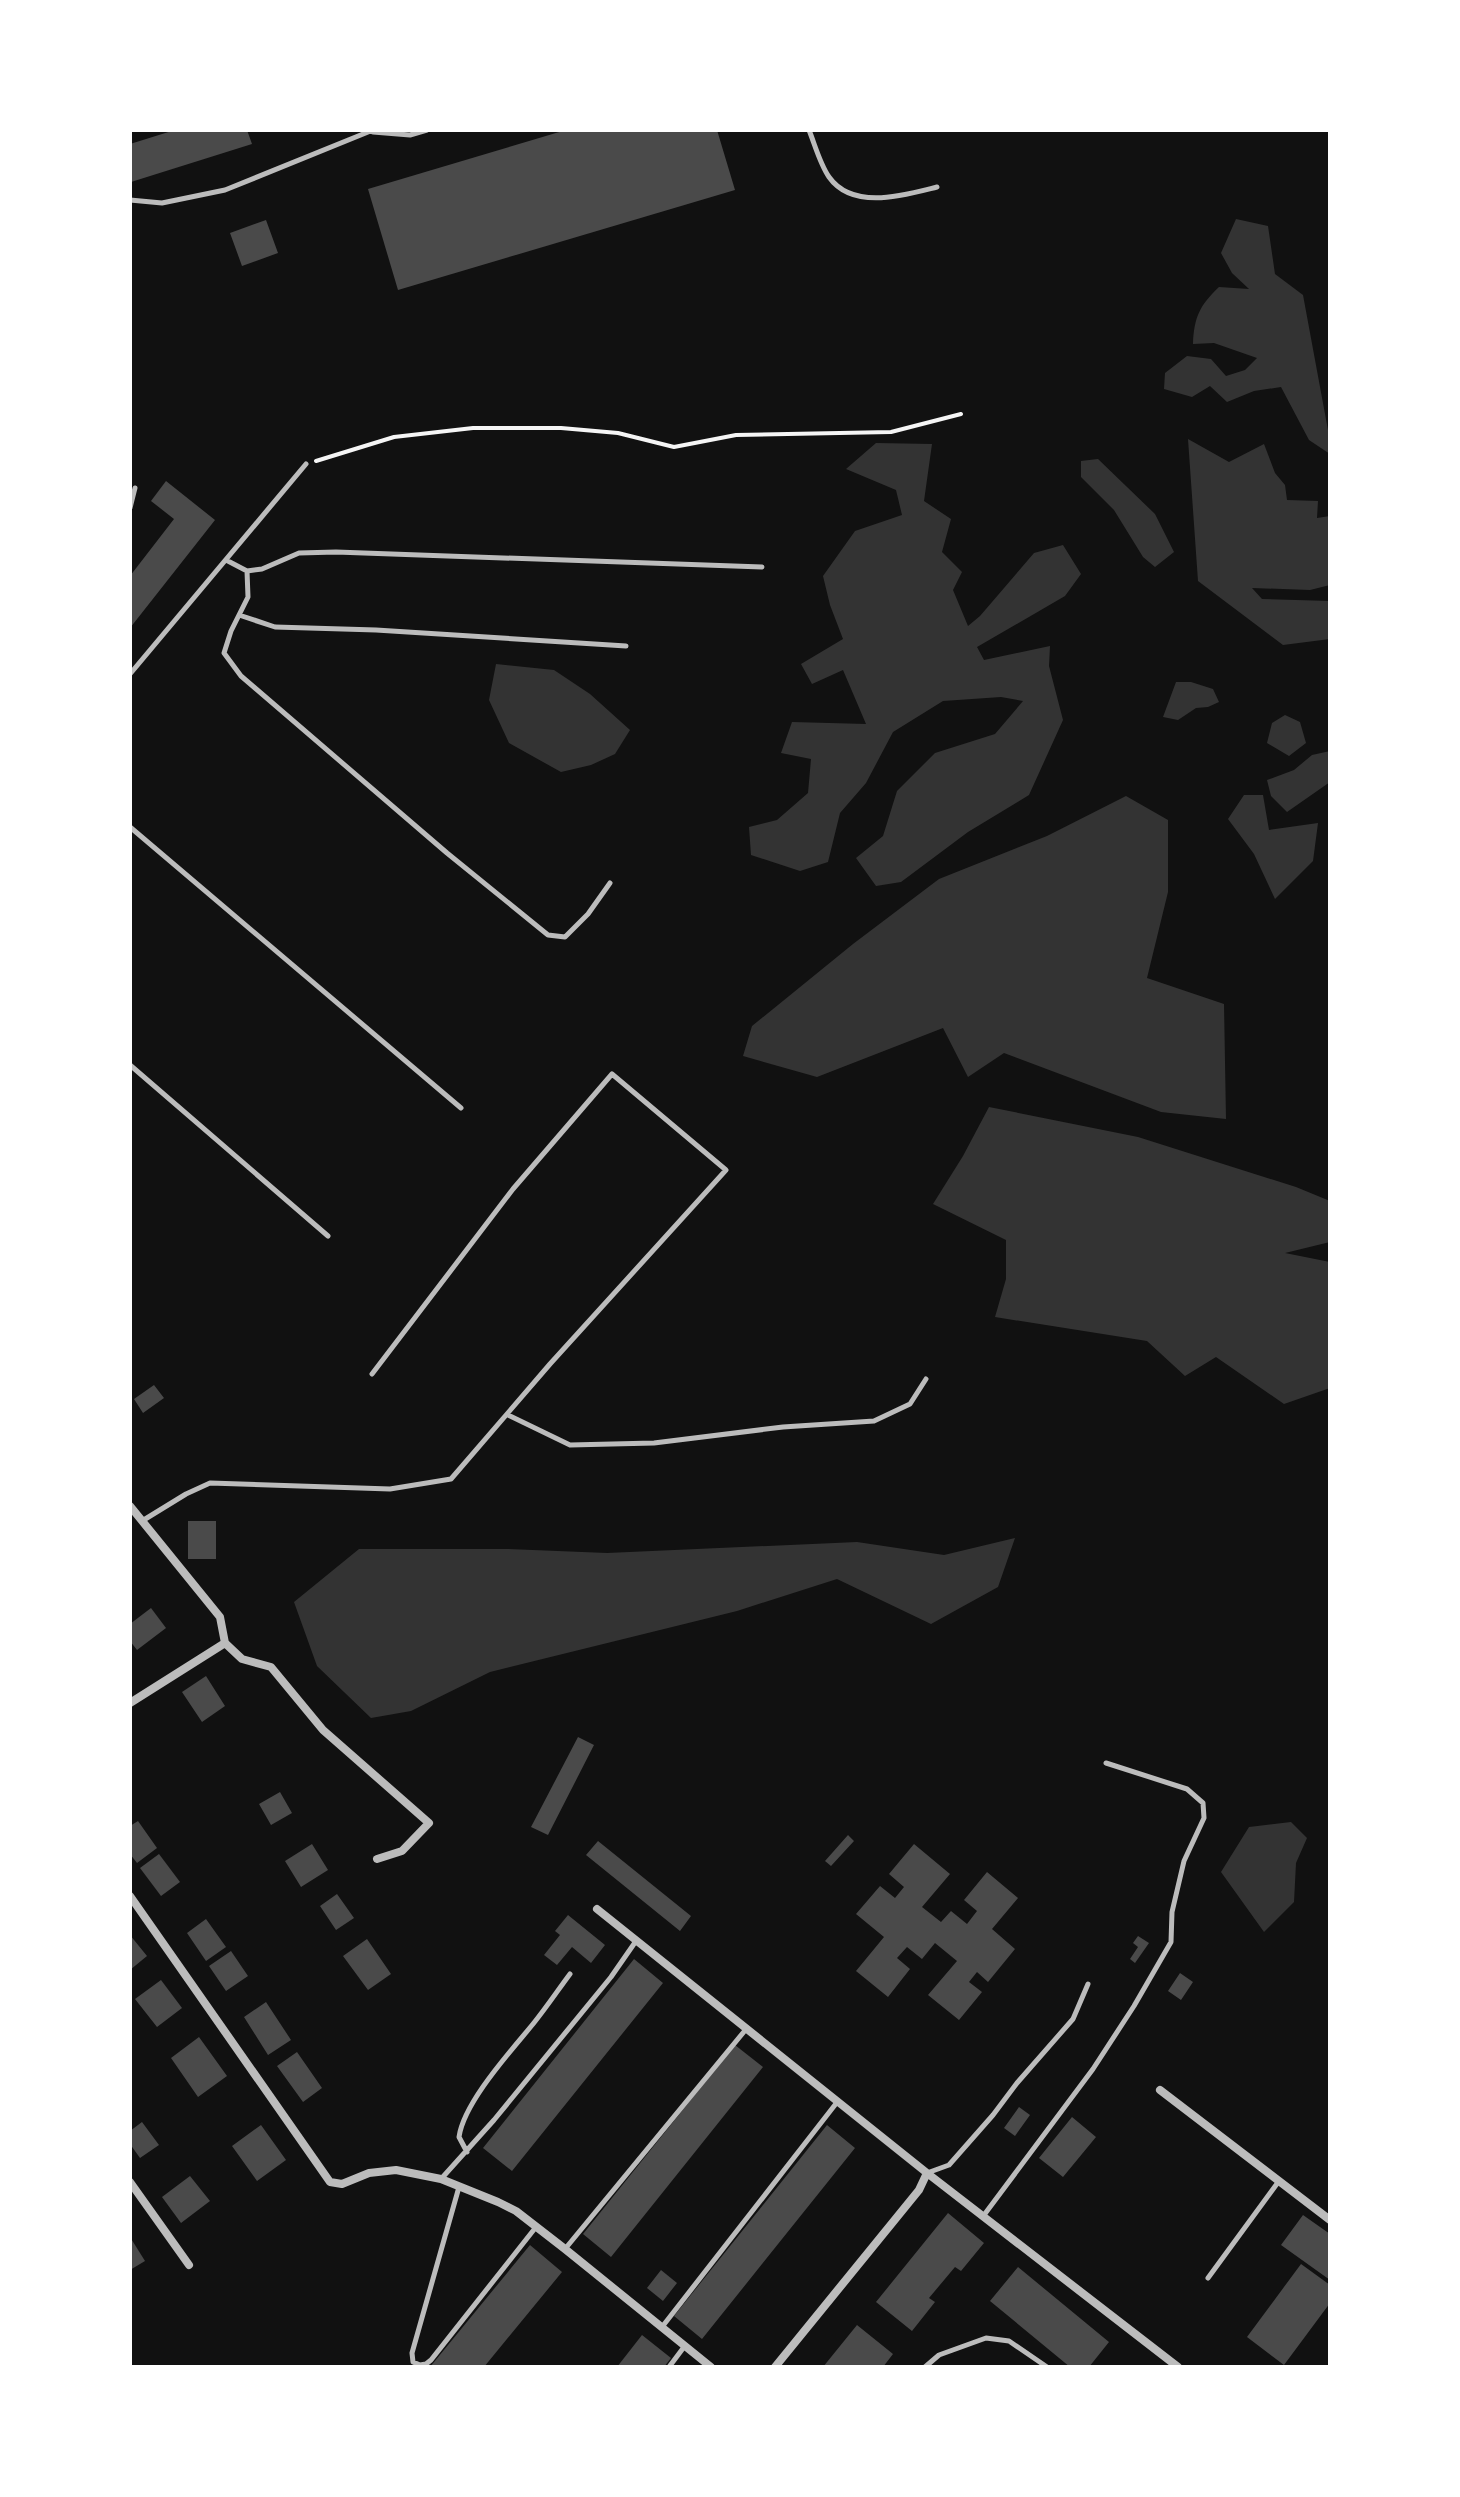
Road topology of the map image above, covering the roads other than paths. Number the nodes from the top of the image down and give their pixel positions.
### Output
1 (427, 130) edge
2 (809, 130) edge
3 (373, 131) edge
4 (937, 187) dead end
5 (130, 200) edge
6 (306, 464) road end
7 (135, 488) dead end
8 (130, 508) edge
9 (226, 560) junction
10 (762, 567) dead end
11 (247, 571) junction
12 (239, 615) junction
13 (626, 646) dead end
14 (130, 674) edge
15 (130, 827) edge
16 (610, 883) dead end
17 (130, 1065) edge
18 (461, 1108) dead end
19 (328, 1236) dead end
20 (372, 1374) dead end
21 (926, 1379) dead end
22 (508, 1415) junction
23 (130, 1506) edge
24 (142, 1521) junction
25 (225, 1643) junction
26 (130, 1703) edge
27 (1106, 1763) dead end
28 (377, 1859) dead end
29 (130, 1896) edge
30 (597, 1909) dead end
31 (637, 1940) junction
32 (570, 1974) dead end
33 (1088, 1984) dead end
34 (747, 2028) junction
35 (1160, 2090) dead end
36 (838, 2101) junction
37 (467, 2152) junction
38 (927, 2173) junction
39 (441, 2179) junction
40 (1279, 2181) junction
41 (130, 2182) edge
42 (459, 2187) junction
43 (984, 2215) junction
44 (1330, 2220) edge
45 (536, 2227) junction
46 (565, 2249) junction
47 (189, 2265) dead end
48 (1208, 2278) dead end
49 (662, 2327) junction
50 (685, 2346) junction
51 (669, 2367) edge
52 (711, 2367) edge
53 (775, 2367) edge
54 (925, 2367) edge
55 (1047, 2367) edge
56 (1178, 2367) edge

1 - 3 lane
2 - 4 lane
3 - 5 lane
6 - 9 lane
7 - 8 lane
9 - 11 lane
9 - 14 lane
10 - 11 lane
11 - 12 lane
12 - 13 lane
12 - 16 lane
15 - 18 lane
17 - 19 lane
20 - 22 lane
21 - 22 lane
22 - 24 lane
23 - 24 street
24 - 25 street
25 - 26 street
25 - 28 street
27 - 43 lane
29 - 39 street
30 - 31 street
31 - 34 street
31 - 37 lane
32 - 37 lane
33 - 38 lane
34 - 36 street
34 - 46 lane
35 - 40 street
36 - 38 street
36 - 49 lane
37 - 39 lane
38 - 43 street
38 - 53 street
39 - 42 street
40 - 44 street
40 - 48 lane
41 - 47 street
42 - 45 street
42 - 45 lane
43 - 56 street
45 - 46 street
46 - 49 street
49 - 50 street
50 - 51 lane
50 - 52 street
54 - 55 lane

